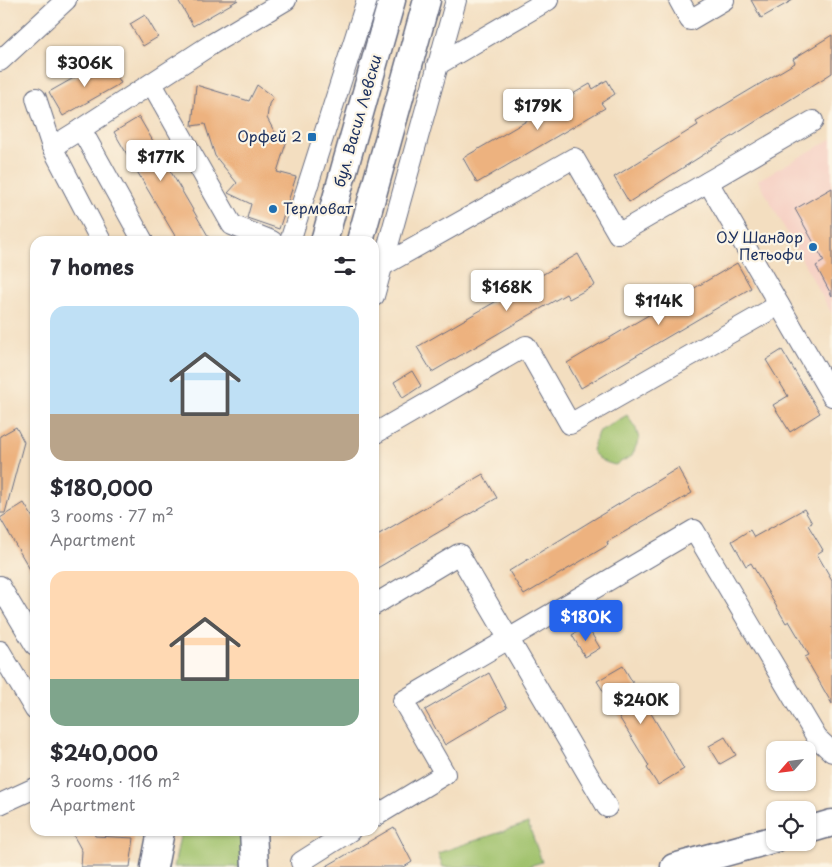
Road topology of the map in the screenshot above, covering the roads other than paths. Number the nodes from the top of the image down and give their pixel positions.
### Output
1 (66, 0) edge
2 (286, 0) edge
3 (366, 0) edge
4 (392, 0) edge
5 (427, 0) edge
6 (456, 0) edge
7 (548, 0) edge
8 (679, 0) edge
9 (724, 0) edge
10 (0, 60) edge
11 (437, 65) junction
12 (152, 84) junction
13 (36, 98) dead end
14 (813, 120) dead end
15 (80, 129) junction
16 (52, 146) junction
17 (708, 182) junction
18 (98, 236) edge
19 (139, 236) edge
20 (260, 236) edge
21 (292, 236) edge
22 (325, 236) edge
23 (361, 236) edge
24 (382, 266) junction
25 (379, 277) edge
26 (779, 306) junction
27 (832, 396) edge
28 (379, 431) edge
29 (0, 586) edge
30 (379, 602) edge
31 (30, 637) edge
32 (508, 638) junction
33 (0, 651) edge
34 (30, 702) edge
35 (832, 752) edge
36 (30, 790) edge
37 (0, 804) edge
38 (607, 807) dead end
39 (379, 814) edge
40 (832, 823) edge
41 (816, 828) edge
42 (159, 836) edge
43 (253, 836) edge
44 (342, 836) edge
45 (766, 841) edge
46 (154, 867) edge
47 (255, 867) edge
48 (304, 867) edge
49 (674, 867) edge

1 - 10 street
2 - 12 street
3 - 21 street
4 - 22 main road, бул. Васил Левски
5 - 23 main road
6 - 11 street
7 - 11 street
8 - 9 street
11 - 24 street
12 - 15 street
12 - 20 street
13 - 16 street
14 - 17 street
15 - 16 street
15 - 19 street
16 - 18 street
17 - 24 street
17 - 26 street
24 - 25 street
26 - 27 street
26 - 28 street
29 - 31 street
30 - 32 street
32 - 35 street
32 - 38 street
32 - 39 street
33 - 34 street
36 - 37 street
40 - 41 main road
42 - 46 main road
43 - 47 main road
44 - 48 street
45 - 49 main road

